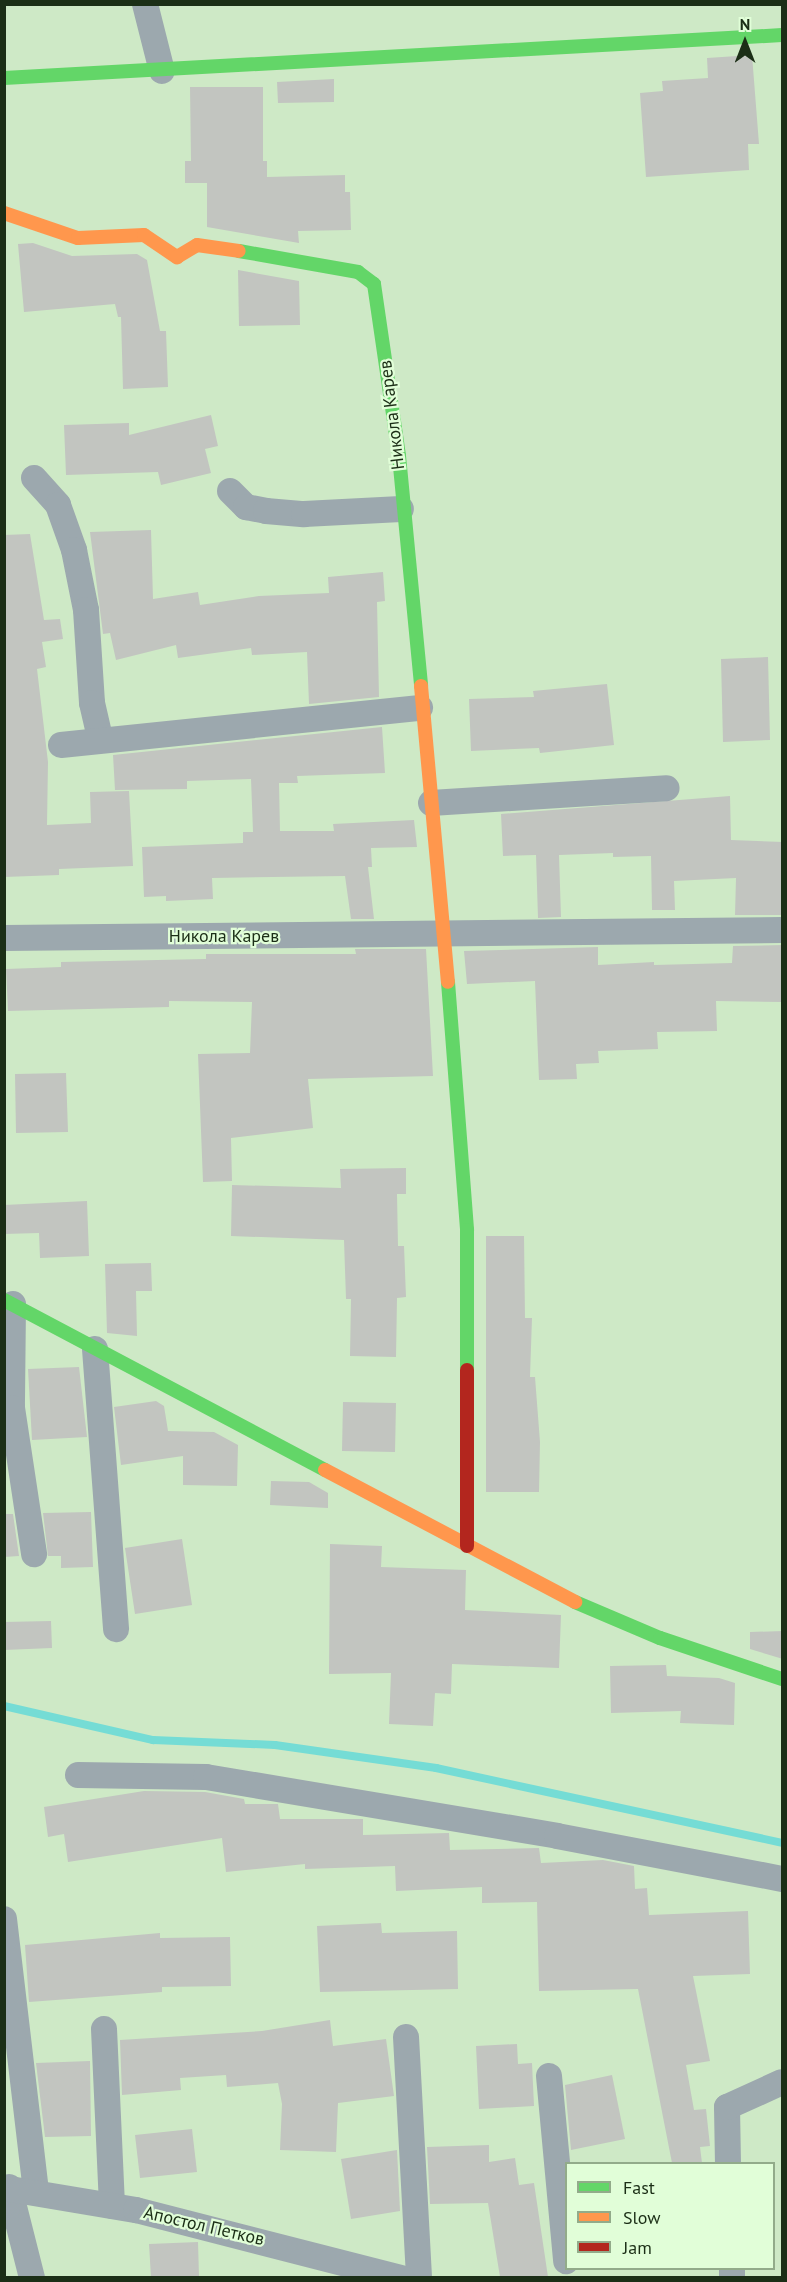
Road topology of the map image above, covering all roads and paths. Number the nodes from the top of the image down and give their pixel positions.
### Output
1 (145, 4) edge
2 (783, 35) edge
3 (162, 71) junction
4 (4, 78) edge
5 (4, 213) edge
6 (34, 478) dead end
7 (230, 491) dead end
8 (401, 509) junction
9 (420, 708) junction
10 (100, 739) junction
11 (61, 745) dead end
12 (667, 788) dead end
13 (431, 803) junction
14 (783, 930) edge
15 (444, 935) junction
16 (4, 938) edge
17 (9, 1302) edge
18 (95, 1349) junction
19 (466, 1546) junction
20 (34, 1554) dead end
21 (117, 1629) dead end
22 (783, 1679) edge
23 (78, 1775) dead end
24 (783, 1879) edge
25 (4, 1919) edge
26 (104, 2029) dead end
27 (406, 2037) dead end
28 (549, 2076) dead end
29 (783, 2082) edge
30 (728, 2162) edge
31 (7, 2187) edge
32 (36, 2192) junction
33 (112, 2206) junction
34 (565, 2240) edge
35 (32, 2277) edge
36 (401, 2277) edge
37 (418, 2277) edge

1 - 3 street
2 - 3 street
3 - 4 street
5 - 8 street, Никола Карев
6 - 10 street
7 - 8 street
8 - 9 street, Никола Карев
9 - 10 street
9 - 13 street, Никола Карев
10 - 11 street
12 - 13 street
13 - 15 street, Никола Карев
14 - 15 street, Никола Карев
15 - 16 street, Никола Карев
15 - 19 street
17 - 18 street
17 - 20 street
18 - 19 street
18 - 21 street
19 - 22 street
23 - 24 street
25 - 32 street
26 - 33 street
27 - 37 street
28 - 34 street
29 - 30 street
31 - 32 street, Апостол Петков
31 - 35 street
32 - 33 street, Апостол Петков
33 - 36 street, Апостол Петков

